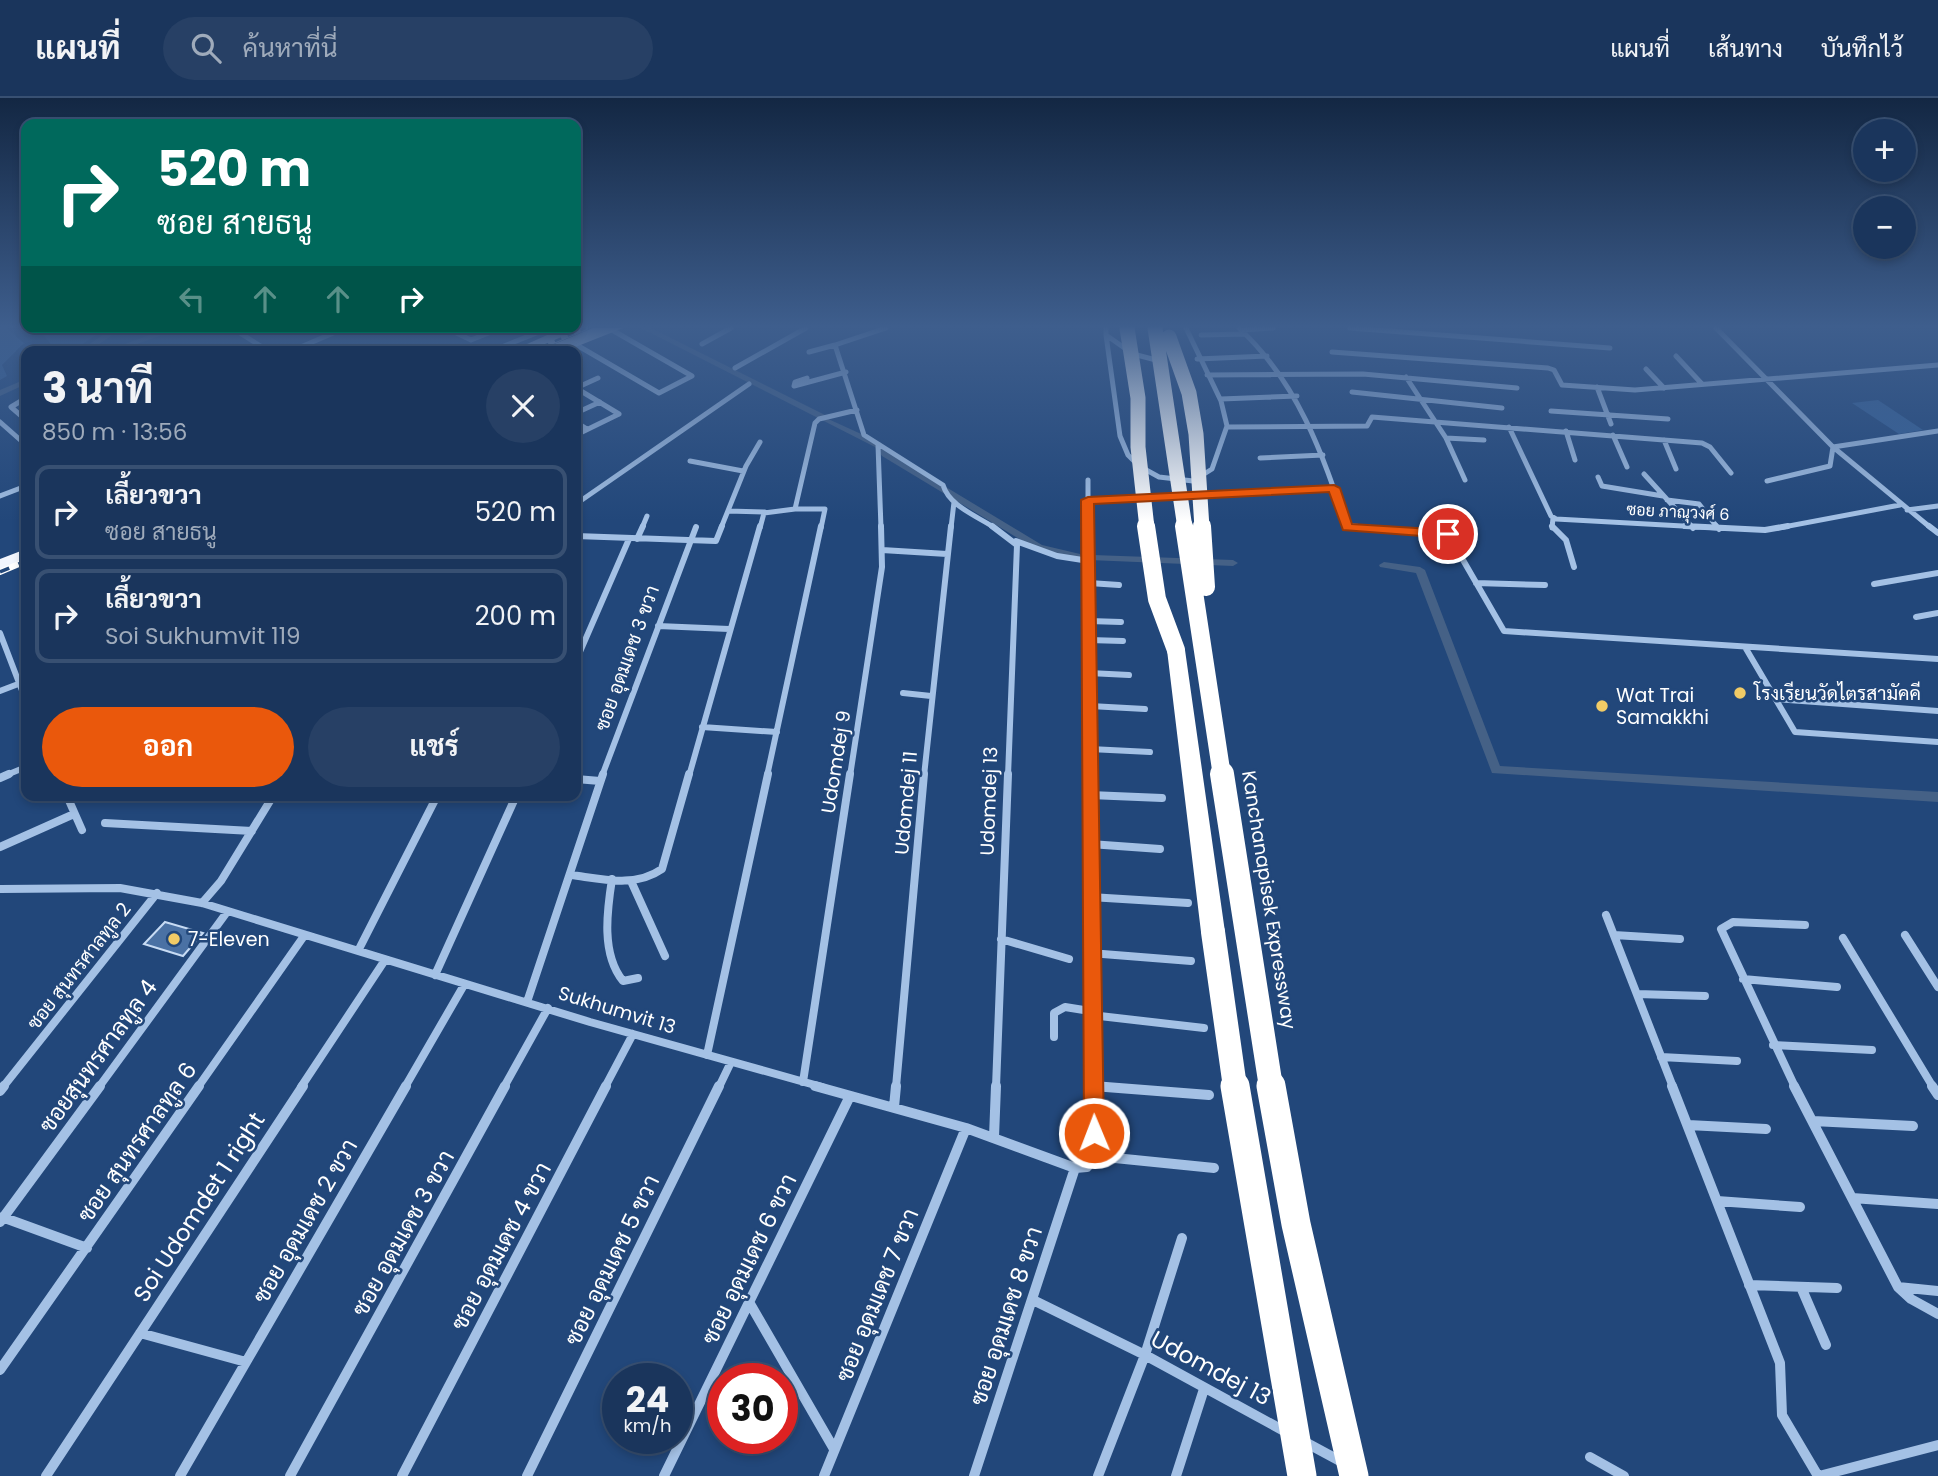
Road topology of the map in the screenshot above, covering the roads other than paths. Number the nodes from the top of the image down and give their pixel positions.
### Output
1 (583, 392) edge
2 (737, 392) edge
3 (852, 392) edge
4 (1115, 392) edge
5 (1121, 392) edge
6 (1136, 392) edge
7 (1145, 392) edge
8 (1165, 392) edge
9 (1217, 392) edge
10 (1295, 392) edge
11 (1355, 392) edge
12 (1414, 392) edge
13 (1599, 392) edge
14 (1779, 392) edge
15 (1189, 393) edge
16 (1297, 396) junction
17 (1221, 399) junction
18 (1418, 399) junction
19 (21, 401) edge
20 (600, 402) junction
21 (1502, 408) dead end
22 (857, 410) junction
23 (581, 411) edge
24 (1551, 411) dead end
25 (1608, 414) junction
26 (21, 416) edge
27 (1668, 419) dead end
28 (0, 422) edge
29 (1433, 422) junction
30 (1311, 424) junction
31 (1611, 424) dead end
32 (581, 425) edge
33 (1227, 427) junction
34 (1509, 427) junction
35 (587, 429) junction
36 (1938, 430) edge
37 (1566, 431) junction
38 (581, 432) edge
39 (1614, 435) junction
40 (1446, 438) junction
41 (1484, 440) dead end
42 (1664, 440) junction
43 (21, 441) edge
44 (760, 442) dead end
45 (1138, 447) junction
46 (1833, 447) junction
47 (878, 449) junction
48 (1323, 455) junction
49 (1260, 458) dead end
50 (1575, 460) dead end
51 (690, 461) dead end
52 (1627, 467) dead end
53 (1676, 470) dead end
54 (743, 471) junction
55 (1731, 473) dead end
56 (1644, 474) dead end
57 (1598, 477) dead end
58 (1088, 480) dead end
59 (1465, 480) dead end
60 (1767, 481) dead end
61 (1602, 486) junction
62 (21, 488) edge
63 (1334, 488) junction
64 (1606, 493) dead end
65 (0, 496) edge
66 (1665, 498) junction
67 (1088, 500) junction
68 (581, 501) edge
69 (954, 502) junction
70 (1900, 505) junction
71 (1938, 506) edge
72 (794, 509) junction
73 (1908, 510) junction
74 (728, 511) junction
75 (765, 512) junction
76 (647, 516) dead end
77 (1553, 518) junction
78 (696, 527) dead end
79 (1693, 528) junction
80 (1719, 529) junction
81 (1938, 533) edge
82 (581, 536) edge
83 (629, 539) junction
84 (637, 539) junction
85 (690, 541) junction
86 (1016, 541) junction
87 (882, 550) junction
88 (947, 554) junction
89 (21, 556) edge
90 (1089, 561) junction
91 (0, 565) edge
92 (21, 568) edge
93 (1574, 568) dead end
94 (1938, 573) edge
95 (0, 576) edge
96 (1089, 583) junction
97 (1476, 583) junction
98 (1119, 584) dead end
99 (1874, 584) dead end
100 (1545, 585) dead end
101 (1938, 613) edge
102 (1916, 617) dead end
103 (1089, 621) junction
104 (1121, 622) dead end
105 (658, 626) junction
106 (729, 629) junction
107 (0, 633) edge
108 (1090, 640) junction
109 (1123, 641) dead end
110 (1745, 646) junction
111 (581, 649) edge
112 (1175, 650) junction
113 (1205, 650) junction
114 (1938, 659) edge
115 (1089, 673) junction
116 (1129, 675) dead end
117 (21, 680) edge
118 (21, 682) edge
119 (0, 691) edge
120 (903, 693) dead end
121 (931, 696) junction
122 (1776, 699) junction
123 (1090, 706) junction
124 (1145, 709) dead end
125 (1938, 711) edge
126 (702, 727) junction
127 (777, 732) junction
128 (1938, 742) edge
129 (1090, 749) junction
130 (1150, 752) dead end
131 (21, 769) edge
132 (0, 778) edge
133 (581, 779) edge
134 (600, 781) junction
135 (1090, 795) junction
136 (1162, 798) dead end
137 (68, 801) edge
138 (270, 801) edge
139 (435, 801) edge
140 (514, 801) edge
141 (74, 814) junction
142 (105, 823) dead end
143 (82, 830) dead end
144 (252, 831) junction
145 (1090, 844) junction
146 (0, 847) edge
147 (1160, 849) dead end
148 (571, 875) junction
149 (612, 879) junction
150 (631, 881) junction
151 (0, 889) edge
152 (157, 893) junction
153 (1090, 897) junction
154 (1188, 902) dead end
155 (202, 903) junction
156 (227, 912) junction
157 (1606, 915) dead end
158 (1805, 925) dead end
159 (1614, 935) junction
160 (304, 936) junction
161 (1905, 936) dead end
162 (1843, 938) dead end
163 (1002, 939) junction
164 (1680, 939) dead end
165 (358, 951) junction
166 (1090, 954) junction
167 (665, 956) dead end
168 (1069, 959) dead end
169 (385, 960) junction
170 (1191, 961) dead end
171 (435, 975) junction
172 (638, 978) dead end
173 (1743, 979) junction
174 (464, 985) junction
175 (1837, 987) dead end
176 (1938, 988) edge
177 (1637, 994) junction
178 (1705, 996) dead end
179 (527, 1002) junction
180 (548, 1008) junction
181 (1091, 1013) junction
182 (1204, 1028) dead end
183 (633, 1034) junction
184 (1054, 1037) dead end
185 (1773, 1045) junction
186 (1872, 1050) dead end
187 (707, 1055) junction
188 (1661, 1057) junction
189 (1737, 1061) dead end
190 (731, 1062) junction
191 (803, 1082) junction
192 (1093, 1086) junction
193 (0, 1091) edge
194 (1209, 1095) dead end
195 (1938, 1095) edge
196 (850, 1096) junction
197 (894, 1107) junction
198 (1813, 1121) junction
199 (1688, 1125) junction
200 (1913, 1126) dead end
201 (966, 1128) junction
202 (1766, 1129) dead end
203 (994, 1137) junction
204 (1095, 1156) junction
205 (1075, 1168) junction
206 (1214, 1168) dead end
207 (1852, 1198) junction
208 (1717, 1201) junction
209 (1938, 1203) edge
210 (1800, 1207) dead end
211 (1, 1219) edge
212 (1182, 1238) dead end
213 (87, 1248) junction
214 (1749, 1284) junction
215 (1801, 1287) junction
216 (1898, 1287) junction
217 (1837, 1289) dead end
218 (1938, 1291) edge
219 (1032, 1300) junction
220 (749, 1302) junction
221 (1938, 1314) edge
222 (140, 1333) junction
223 (1826, 1345) dead end
224 (1146, 1355) junction
225 (246, 1362) junction
226 (0, 1370) edge
227 (1204, 1389) junction
228 (1314, 1447) junction
229 (1937, 1447) edge
230 (834, 1449) junction
231 (1590, 1457) dead end
232 (47, 1476) edge
233 (180, 1476) edge
234 (290, 1476) edge
235 (402, 1476) edge
236 (527, 1476) edge
237 (664, 1476) edge
238 (824, 1476) edge
239 (974, 1476) edge
240 (1098, 1476) edge
241 (1175, 1476) edge
242 (1304, 1476) edge
243 (1354, 1476) edge
244 (1368, 1476) edge
245 (1623, 1476) edge
246 (1822, 1476) edge

1 - 20 street
2 - 68 street
3 - 22 street
4 - 33 street
5 - 45 highway
6 - 45 highway, bridge
7 - 112 highway, bridge
8 - 113 highway, Kanchanapisek Expressway, bridge
9 - 17 street
10 - 16 street
11 - 18 street
12 - 18 street
13 - 25 street
14 - 46 street
15 - 113 highway, bridge
16 - 17 street
16 - 30 street
17 - 33 street
18 - 21 street
18 - 29 street
19 - 26 street
20 - 23 street
20 - 35 street
22 - 47 street
22 - 72 street
24 - 25 street
25 - 27 street
25 - 31 street
28 - 43 street
29 - 30 street
29 - 34 street
29 - 40 street
30 - 33 street
30 - 48 street
32 - 35 street
34 - 37 street
34 - 77 street
35 - 38 street
36 - 46 street
37 - 39 street
37 - 50 street
39 - 42 street
39 - 52 street
40 - 41 street
40 - 59 street
42 - 53 street
42 - 55 street
44 - 54 street
45 - 112 highway, bridge
46 - 60 street
46 - 70 street
47 - 69 street
47 - 87 street, Udomdej 9
48 - 49 street
48 - 63 street
51 - 54 street
54 - 74 street
56 - 66 street
57 - 61 street
58 - 67 street
61 - 64 street
61 - 66 street
62 - 65 street
63 - 67 street
63 - 97 street
66 - 79 street
66 - 80 street
67 - 90 street
69 - 86 street
69 - 88 street, Udomdej 11
70 - 73 street
70 - 80 street, ซอย ภาณุวงศ์ 6
71 - 73 street
72 - 75 street
72 - 127 street
73 - 81 street
74 - 75 street
74 - 85 street
75 - 106 street
76 - 84 street
77 - 79 street, ซอย ภาณุวงศ์ 6
77 - 93 street
78 - 85 street, ซอย อุดมเดช 3 ขวา
79 - 80 street, ซอย ภาณุวงศ์ 6
82 - 83 street
83 - 84 street
83 - 111 street
84 - 85 street
85 - 105 street, ซอย อุดมเดช 3 ขวา
86 - 90 street
86 - 163 street, Udomdej 13
87 - 88 street
87 - 191 street, Udomdej 9
88 - 121 street, Udomdej 11
89 - 91 highway
90 - 96 street
92 - 95 highway
94 - 99 street
96 - 98 street
96 - 103 street
97 - 100 street
97 - 110 street
101 - 102 street
103 - 104 street
103 - 108 street
105 - 106 street
105 - 134 street, ซอย อุดมเดช 3 ขวา
106 - 126 street
107 - 117 street
108 - 109 street
108 - 115 street
110 - 114 street
110 - 122 street
112 - 242 highway, bridge
113 - 243 highway, Kanchanapisek Expressway, bridge
115 - 116 street
115 - 123 street
118 - 119 street
120 - 121 street
121 - 197 street, Udomdej 11
122 - 125 street
122 - 128 street
123 - 124 street
123 - 129 street
126 - 127 street
126 - 150 street
127 - 187 street
129 - 130 street
129 - 135 street
131 - 132 street
133 - 134 street
134 - 148 street, ซอย อุดมเดช 3 ขวา
135 - 136 street
135 - 145 street
137 - 141 street
138 - 144 street
139 - 165 street
140 - 171 street
141 - 143 street
141 - 146 street
142 - 144 street
144 - 155 street
145 - 147 street
145 - 153 street
148 - 149 street
148 - 179 street, ซอย อุดมเดช 3 ขวา
149 - 150 street
149 - 172 street
150 - 167 street
151 - 152 street, Sukhumvit 13
152 - 155 street, Sukhumvit 13
152 - 193 street, ซอย สุนทรศาลทูล 2
153 - 154 street
153 - 166 street
155 - 156 street, Sukhumvit 13
156 - 160 street, Sukhumvit 13
156 - 211 street, ซอยสุนทรศาลทูล 4
157 - 159 street
158 - 173 street
159 - 164 street
159 - 177 street
160 - 165 street, Sukhumvit 13
160 - 213 street, ซอย สุนทรศาลทูล 6
161 - 176 street
162 - 195 street
163 - 168 street
163 - 203 street, Udomdej 13
165 - 169 street, Sukhumvit 13
166 - 170 street
166 - 181 street
169 - 171 street, Sukhumvit 13
169 - 222 street, Soi Udomdet 1 right
171 - 174 street, Sukhumvit 13
173 - 175 street
173 - 185 street
174 - 179 street, Sukhumvit 13
174 - 225 street, ซอย อุดมเดช 2 ขวา
177 - 178 street
177 - 188 street
179 - 180 street, Sukhumvit 13
180 - 183 street, Sukhumvit 13
180 - 234 street, ซอย อุดมเดช 3 ขวา
181 - 182 street
181 - 184 street
181 - 192 street
183 - 187 street, Sukhumvit 13
183 - 235 street, ซอย อุดมเดช 4 ขวา
185 - 186 street
185 - 198 street
187 - 190 street, Sukhumvit 13
188 - 189 street
188 - 199 street
190 - 191 street, Sukhumvit 13
190 - 236 street, ซอย อุดมเดช 5 ขวา
191 - 196 street, Sukhumvit 13
192 - 194 street
192 - 204 street
196 - 197 street, Sukhumvit 13
196 - 220 street, ซอย อุดมเดช 6 ขวา
197 - 201 street, Sukhumvit 13
198 - 200 street
198 - 207 street
199 - 202 street
199 - 208 street
201 - 203 street, Sukhumvit 13
201 - 230 street, ซอย อุดมเดช 7 ขวา
203 - 205 street, Sukhumvit 13
204 - 205 street
204 - 206 street
205 - 219 street, ซอย อุดมเดช 8 ขวา
207 - 209 street
207 - 216 street
208 - 210 street
208 - 214 street
211 - 213 street
212 - 224 street
213 - 226 street, ซอย สุนทรศาลทูล 6
214 - 215 street
214 - 246 street
215 - 217 street
215 - 223 street
216 - 218 street
216 - 221 street
219 - 224 street, Udomdej 13
219 - 239 street, ซอย อุดมเดช 8 ขวา
220 - 230 street
220 - 237 street, ซอย อุดมเดช 6 ขวา
222 - 225 street
222 - 232 street, Soi Udomdet 1 right
224 - 227 street, Udomdej 13
224 - 240 street
225 - 233 street, ซอย อุดมเดช 2 ขวา
227 - 228 street, Udomdej 13
227 - 241 street
228 - 242 street
228 - 244 street, Udomdej 13
229 - 246 street
230 - 238 street, ซอย อุดมเดช 7 ขวา
231 - 245 street

